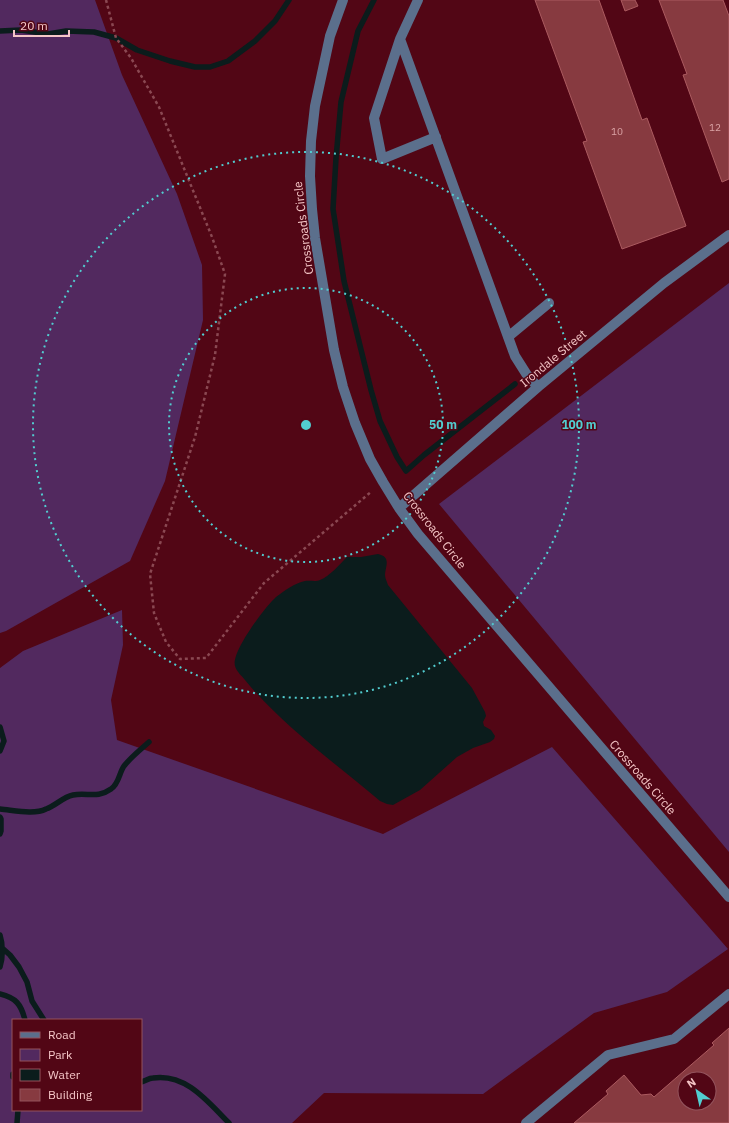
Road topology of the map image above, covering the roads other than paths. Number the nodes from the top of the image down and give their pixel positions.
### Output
1 (343, 0) edge
2 (418, 0) edge
3 (400, 39) junction
4 (436, 137) junction
5 (729, 235) edge
6 (549, 303) dead end
7 (508, 337) junction
8 (538, 387) junction
9 (399, 508) junction
10 (729, 898) edge
11 (729, 994) edge
12 (526, 1123) edge

1 - 9 street, Crossroads Circle
2 - 3 street
3 - 4 street
3 - 4 street
4 - 7 street
5 - 8 street, Irondale Street
6 - 7 street
7 - 8 street
8 - 9 street, Irondale Street
9 - 10 street, Crossroads Circle
11 - 12 street

